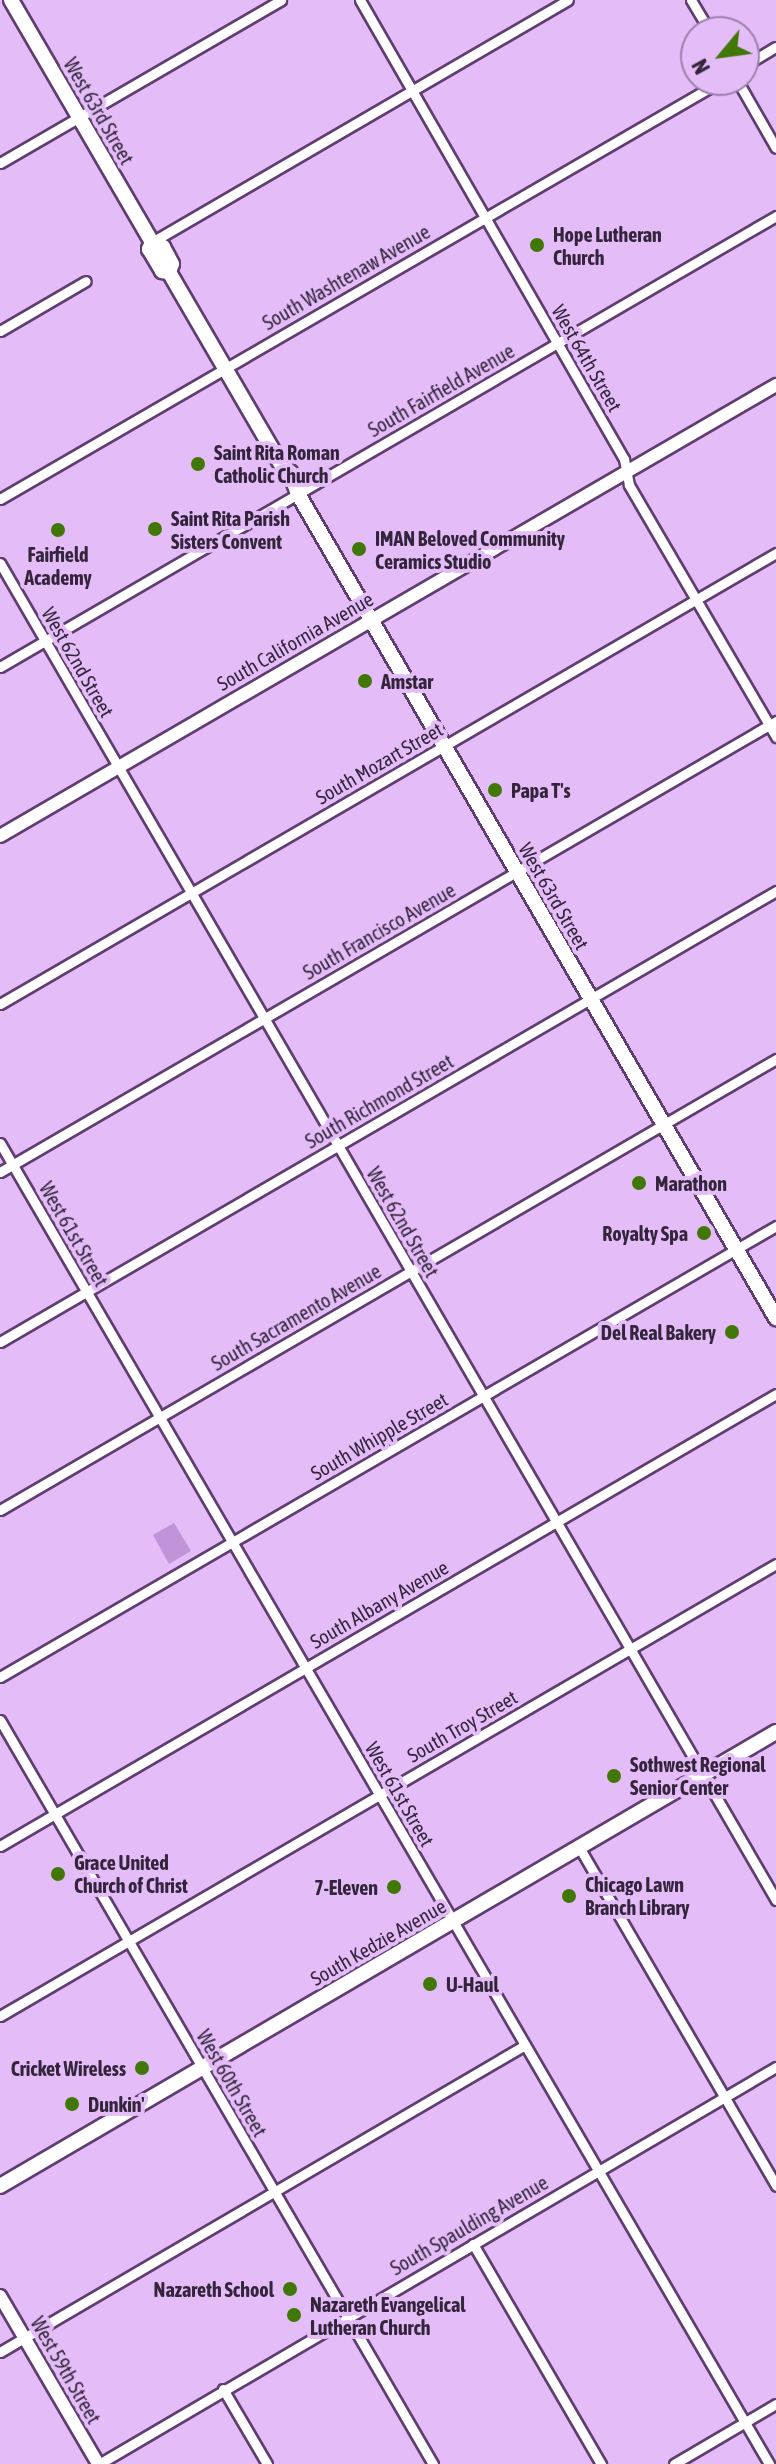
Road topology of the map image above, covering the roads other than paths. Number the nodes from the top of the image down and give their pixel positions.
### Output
1 (11, 0) edge
2 (281, 0) edge
3 (360, 0) edge
4 (568, 0) edge
5 (412, 91) junction
6 (695, 96) edge
7 (746, 96) edge
8 (80, 117) junction
9 (776, 148) edge
10 (0, 163) edge
11 (776, 216) edge
12 (485, 217) junction
13 (152, 242) junction
14 (86, 281) dead end
15 (0, 331) edge
16 (558, 343) junction
17 (225, 368) junction
18 (776, 385) edge
19 (627, 472) junction
20 (298, 494) junction
21 (0, 499) edge
22 (776, 553) edge
23 (0, 563) edge
24 (696, 599) junction
25 (371, 620) junction
26 (45, 641) junction
27 (0, 667) edge
28 (773, 723) edge
29 (776, 737) edge
30 (444, 746) junction
31 (118, 767) junction
32 (0, 836) edge
33 (517, 872) junction
34 (776, 891) edge
35 (191, 893) junction
36 (591, 998) junction
37 (0, 1004) edge
38 (265, 1018) junction
39 (776, 1059) edge
40 (664, 1124) junction
41 (0, 1143) edge
42 (338, 1145) junction
43 (13, 1165) junction
44 (0, 1172) edge
45 (776, 1226) edge
46 (736, 1249) junction
47 (411, 1271) junction
48 (87, 1292) junction
49 (776, 1318) edge
50 (0, 1342) edge
51 (776, 1394) edge
52 (483, 1396) junction
53 (160, 1417) junction
54 (0, 1510) edge
55 (557, 1522) junction
56 (232, 1542) junction
57 (776, 1564) edge
58 (630, 1649) junction
59 (306, 1668) junction
60 (0, 1677) edge
61 (0, 1720) edge
62 (776, 1732) edge
63 (703, 1775) junction
64 (379, 1795) junction
65 (55, 1814) junction
66 (0, 1846) edge
67 (579, 1847) junction
68 (776, 1900) edge
69 (453, 1921) junction
70 (128, 1941) junction
71 (0, 2016) edge
72 (525, 2045) junction
73 (776, 2067) edge
74 (202, 2068) junction
75 (724, 2097) junction
76 (598, 2171) junction
77 (0, 2186) edge
78 (776, 2186) edge
79 (275, 2192) junction
80 (473, 2244) junction
81 (0, 2296) edge
82 (347, 2317) junction
83 (24, 2338) junction
84 (0, 2352) edge
85 (223, 2389) junction
86 (776, 2404) edge
87 (745, 2423) junction
88 (98, 2464) edge
89 (267, 2464) edge
90 (433, 2464) edge
91 (601, 2464) edge
92 (674, 2464) edge
93 (769, 2464) edge

1 - 8 main road, West 63rd Street
2 - 8 street
3 - 5 street, West 64th Street
4 - 5 street
5 - 12 street, West 64th Street
5 - 13 street
6 - 12 street, South Washtenaw Avenue
7 - 9 street
8 - 10 street
8 - 13 main road, West 63rd Street
11 - 16 street, South Fairfield Avenue
12 - 16 street, West 64th Street
12 - 17 street, South Washtenaw Avenue
13 - 17 main road, West 63rd Street
14 - 15 street
16 - 19 street, West 64th Street
16 - 20 street, South Fairfield Avenue
17 - 20 main road, West 63rd Street
17 - 21 street, South Washtenaw Avenue
18 - 19 street, South California Avenue
19 - 24 street, West 64th Street
19 - 25 street, South California Avenue
20 - 25 main road, West 63rd Street
20 - 26 street, South Fairfield Avenue
22 - 24 street, South Mozart Street
23 - 26 street, West 62nd Street
24 - 28 street, West 64th Street
24 - 30 street, South Mozart Street
25 - 30 main road, West 63rd Street
25 - 31 street, South California Avenue
26 - 27 street, South Fairfield Avenue
26 - 31 street, West 62nd Street
28 - 29 street, West 64th Street
28 - 33 street, South Francisco Avenue
30 - 33 main road, West 63rd Street
30 - 35 street, South Mozart Street
31 - 32 street, South California Avenue
31 - 35 street, West 62nd Street
33 - 36 main road, West 63rd Street
33 - 38 street, South Francisco Avenue
34 - 36 street, South Richmond Street
35 - 37 street, South Mozart Street
35 - 38 street, West 62nd Street
36 - 40 main road, West 63rd Street
36 - 42 street, South Richmond Street
38 - 42 street, West 62nd Street
38 - 43 street, South Francisco Avenue
39 - 40 street, South Sacramento Avenue
40 - 46 main road, West 63rd Street
40 - 47 street, South Sacramento Avenue
41 - 43 street, West 61st Street
42 - 47 street, West 62nd Street
42 - 48 street, South Richmond Street
43 - 44 street, South Francisco Avenue
43 - 48 street, West 61st Street
45 - 46 street, South Whipple Street
46 - 49 main road, West 63rd Street
46 - 52 street, South Whipple Street
47 - 52 street, West 62nd Street
47 - 53 street, South Sacramento Avenue
48 - 50 street, South Richmond Street
48 - 53 street, West 61st Street
51 - 55 street, South Albany Avenue
52 - 55 street, West 62nd Street
52 - 56 street, South Whipple Street
53 - 54 street, South Sacramento Avenue
53 - 56 street, West 61st Street
55 - 58 street, West 62nd Street
55 - 59 street, South Albany Avenue
56 - 59 street, West 61st Street
56 - 60 street, South Whipple Street
57 - 58 street, South Troy Street
58 - 63 street, West 62nd Street
58 - 64 street, South Troy Street
59 - 64 street, West 61st Street
59 - 65 street, South Albany Avenue
61 - 65 street, West 60th Street
62 - 63 main road, South Kedzie Avenue
63 - 67 main road, South Kedzie Avenue
63 - 68 street, West 62nd Street
64 - 69 street, West 61st Street
64 - 70 street, South Troy Street
65 - 66 street, South Albany Avenue
65 - 70 street, West 60th Street
67 - 69 main road, South Kedzie Avenue
67 - 75 street
69 - 72 street, West 61st Street
69 - 74 main road, South Kedzie Avenue
70 - 71 street, South Troy Street
70 - 74 street, West 60th Street
72 - 76 street, West 61st Street
72 - 79 street
73 - 75 street, South Spaulding Avenue
74 - 77 main road, South Kedzie Avenue
74 - 79 street, West 60th Street
75 - 76 street, South Spaulding Avenue
75 - 78 street
76 - 80 street, South Spaulding Avenue
76 - 87 street, West 61st Street
79 - 82 street, West 60th Street
79 - 83 street
80 - 82 street, South Spaulding Avenue
80 - 91 street
81 - 83 street, West 59th Street
82 - 85 street, South Spaulding Avenue
82 - 90 street, West 60th Street
83 - 84 street
83 - 88 street, West 59th Street
85 - 88 street, South Spaulding Avenue
85 - 89 street
86 - 87 street
87 - 92 street
87 - 93 street, West 61st Street

